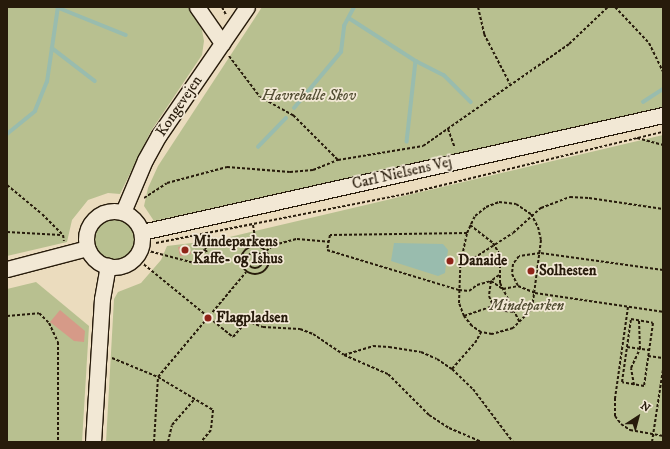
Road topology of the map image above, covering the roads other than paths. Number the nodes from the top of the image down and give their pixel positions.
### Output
1 (197, 7) edge
2 (247, 7) edge
3 (222, 43) junction
4 (663, 116) edge
5 (123, 212) junction
6 (140, 245) junction
7 (87, 248) junction
8 (108, 266) junction
9 (7, 269) edge
10 (94, 442) edge

1 - 3 street
2 - 3 street, Kongevejen
3 - 5 street, Kongevejen
4 - 6 street, Carl Nielsens Vej
5 - 6 street
5 - 7 street
6 - 8 street
7 - 8 street
7 - 9 street
8 - 10 street

